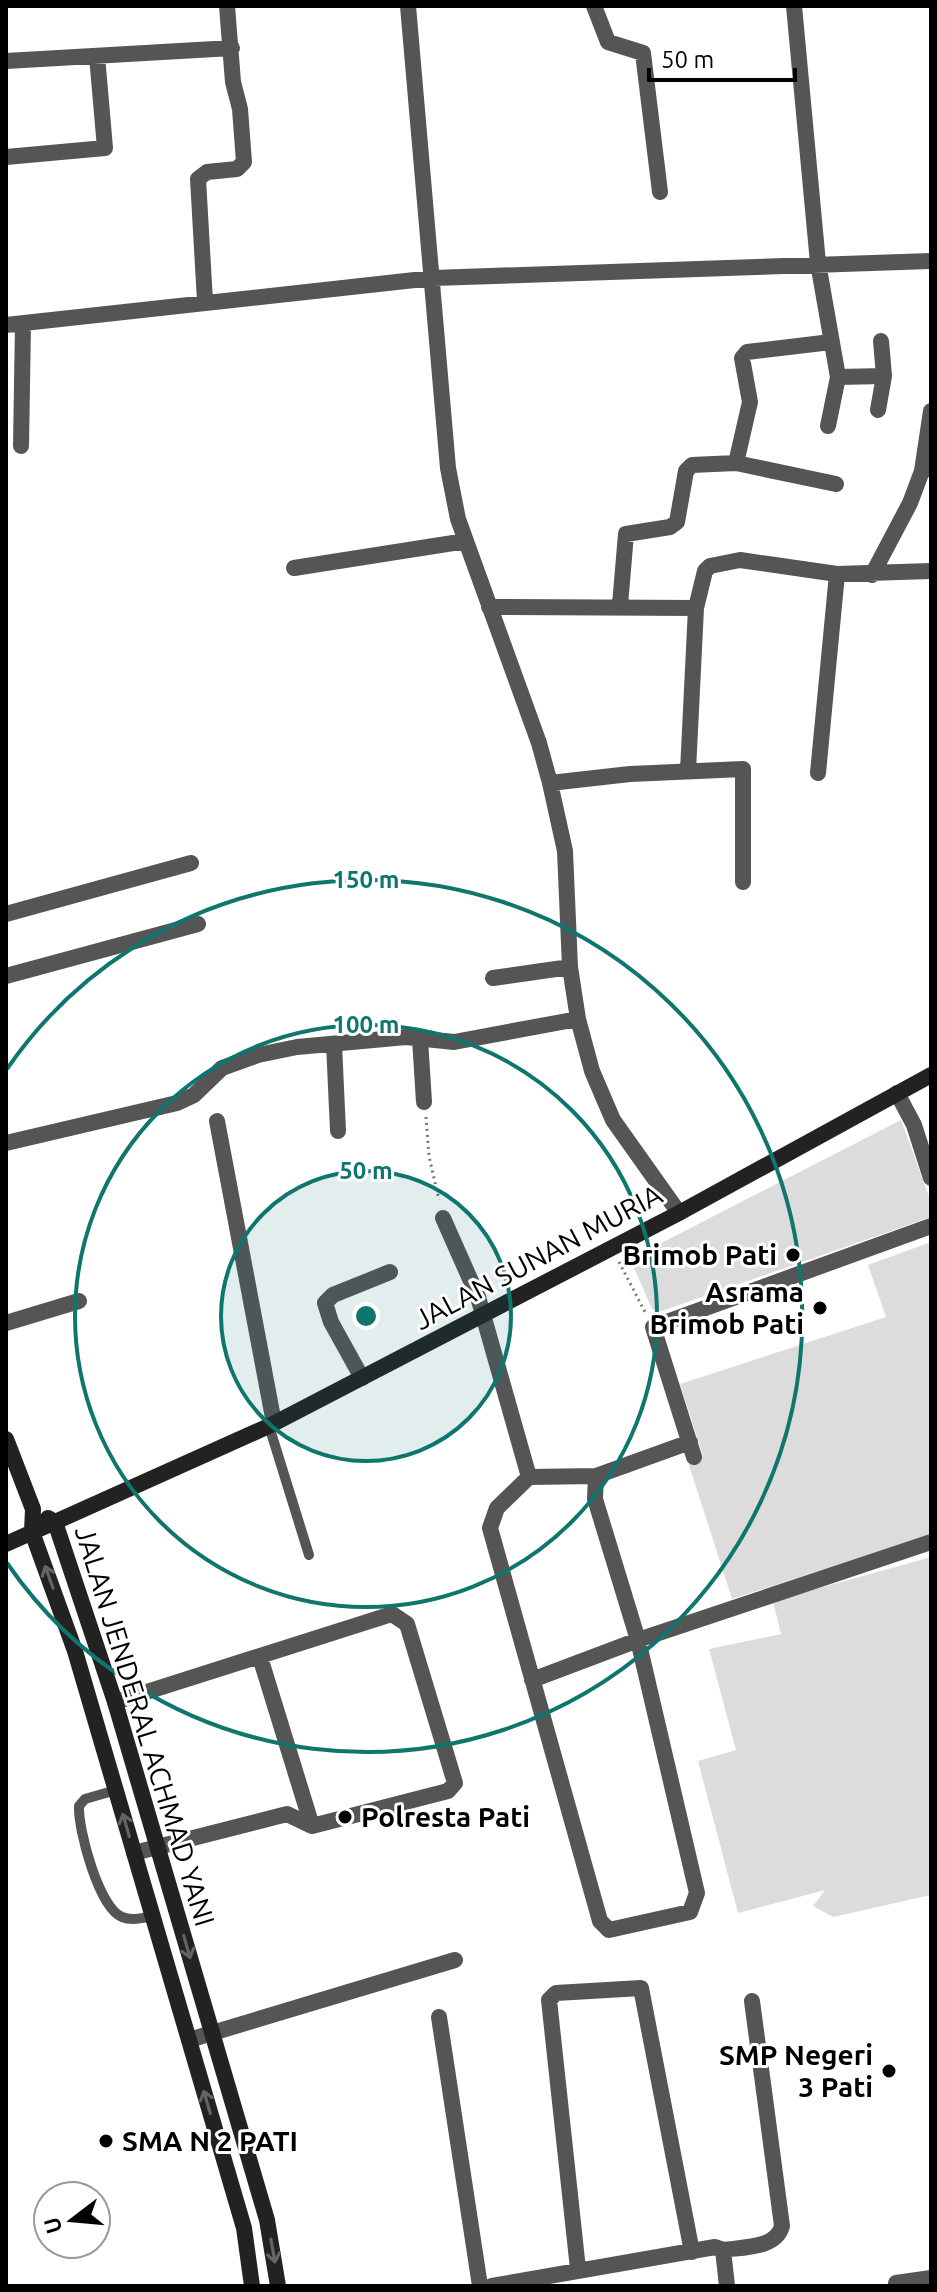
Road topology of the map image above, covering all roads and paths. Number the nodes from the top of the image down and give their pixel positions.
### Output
1 (227, 6) edge
2 (408, 6) edge
3 (594, 6) edge
4 (794, 6) edge
5 (232, 48) junction
6 (97, 56) junction
7 (6, 61) edge
8 (6, 157) edge
9 (660, 192) dead end
10 (931, 262) edge
11 (818, 263) junction
12 (433, 278) junction
13 (205, 301) junction
14 (15, 324) edge
15 (881, 341) dead end
16 (831, 342) junction
17 (884, 376) junction
18 (838, 377) junction
19 (878, 410) dead end
20 (931, 411) edge
21 (828, 426) dead end
22 (21, 446) dead end
23 (736, 463) junction
24 (926, 470) edge
25 (836, 484) dead end
26 (466, 541) junction
27 (294, 568) dead end
28 (931, 571) edge
29 (837, 574) junction
30 (872, 575) junction
31 (620, 605) junction
32 (489, 607) junction
33 (696, 608) junction
34 (688, 771) junction
35 (818, 773) dead end
36 (550, 783) junction
37 (191, 863) dead end
38 (743, 882) dead end
39 (6, 914) edge
40 (198, 924) dead end
41 (570, 967) junction
42 (6, 976) edge
43 (493, 978) dead end
44 (578, 1019) junction
45 (420, 1039) junction
46 (334, 1044) junction
47 (931, 1075) edge
48 (897, 1093) junction
49 (424, 1102) joint
50 (217, 1121) dead end
51 (338, 1131) dead end
52 (6, 1143) edge
53 (931, 1178) edge
54 (679, 1213) junction
55 (443, 1218) joint
56 (931, 1226) edge
57 (612, 1247) junction
58 (390, 1272) dead end
59 (79, 1301) dead end
60 (482, 1316) junction
61 (6, 1323) edge
62 (653, 1327) junction
63 (362, 1378) junction
64 (272, 1425) junction
65 (6, 1439) edge
66 (12, 1470) edge
67 (596, 1476) junction
68 (529, 1477) junction
69 (33, 1509) junction
70 (55, 1522) junction
71 (32, 1532) junction
72 (931, 1542) edge
73 (6, 1544) edge
74 (309, 1555) dead end
75 (638, 1640) junction
76 (96, 1643) junction
77 (75, 1651) junction
78 (260, 1657) junction
79 (532, 1680) junction
80 (116, 1704) junction
81 (94, 1713) junction
82 (134, 1769) junction
83 (114, 1783) junction
84 (312, 1826) junction
85 (157, 1847) junction
86 (134, 1853) junction
87 (153, 1916) junction
88 (455, 1960) dead end
89 (752, 2001) dead end
90 (439, 2017) dead end
91 (213, 2034) junction
92 (189, 2040) junction
93 (267, 2220) junction
94 (244, 2228) junction
95 (723, 2250) junction
96 (692, 2252) junction
97 (578, 2269) junction
98 (931, 2278) edge
99 (896, 2283) dead end
100 (252, 2286) edge
101 (278, 2286) edge
102 (480, 2286) edge
103 (492, 2286) edge
104 (727, 2286) edge

1 - 5 street
2 - 12 street
3 - 9 street
4 - 11 street
5 - 6 street
5 - 13 street
6 - 7 street
6 - 8 street
10 - 11 street
11 - 12 street
11 - 16 street
12 - 13 street
12 - 26 street
13 - 14 street
14 - 22 street
15 - 17 street
16 - 18 street
16 - 23 street
17 - 18 street
17 - 19 street
18 - 21 street
20 - 24 street
23 - 25 street
23 - 31 street
24 - 30 street
26 - 27 street
26 - 32 street
28 - 30 street
29 - 30 street
29 - 33 street
29 - 35 street
31 - 32 street
31 - 33 street
32 - 36 street
33 - 34 street
34 - 36 street
34 - 38 street
36 - 41 street
37 - 39 street
40 - 42 street
41 - 43 street
41 - 44 street
44 - 45 street
44 - 54 street
45 - 46 street
45 - 49 street
46 - 51 street
46 - 52 street
47 - 48 main road, JALAN SUNAN MURIA
48 - 53 street
48 - 54 main road, JALAN SUNAN MURIA
49 - 55 path
50 - 64 street
54 - 57 main road, JALAN SUNAN MURIA
55 - 60 street
56 - 62 street
57 - 60 main road, JALAN SUNAN MURIA
57 - 62 path
58 - 63 street
59 - 61 street
60 - 63 main road, JALAN SUNAN MURIA
60 - 68 street
62 - 67 street
63 - 64 main road, JALAN SUNAN MURIA
64 - 70 main road, JALAN SUNAN MURIA
64 - 74 lane
65 - 66 main road
66 - 69 main road
67 - 68 street
67 - 75 street
68 - 79 street
69 - 70 main road, JALAN JENDERAL ACHMAD YANI
69 - 71 main road, JALAN JENDERAL ACHMAD YANI
70 - 71 main road, JALAN SUNAN MURIA
70 - 76 main road, JALAN JENDERAL ACHMAD YANI
71 - 73 main road, JALAN SUNAN MURIA
77 -> 71 main road, JALAN JENDERAL ACHMAD YANI
72 - 75 street
75 - 79 street
75 - 79 street
76 - 77 main road
76 - 80 main road, JALAN JENDERAL ACHMAD YANI
77 - 81 main road, JALAN JENDERAL ACHMAD YANI
78 - 80 street
78 - 84 street
78 - 84 street
80 - 81 main road
80 - 82 main road, JALAN JENDERAL ACHMAD YANI
81 - 83 main road, JALAN JENDERAL ACHMAD YANI
82 - 83 main road
82 - 85 main road, JALAN JENDERAL ACHMAD YANI
86 -> 83 main road, JALAN JENDERAL ACHMAD YANI
83 - 87 lane
84 - 85 street
85 - 86 street
85 -> 91 main road, JALAN JENDERAL ACHMAD YANI
86 - 87 main road, JALAN JENDERAL ACHMAD YANI
87 - 92 main road, JALAN JENDERAL ACHMAD YANI
88 - 91 street
89 - 95 street
90 - 102 street
91 - 92 street
91 - 93 main road, JALAN JENDERAL ACHMAD YANI
94 -> 92 main road, JALAN JENDERAL ACHMAD YANI
93 - 94 main road
93 -> 101 main road, JALAN JENDERAL ACHMAD YANI
94 - 100 main road, JALAN JENDERAL ACHMAD YANI
95 - 96 street
95 - 104 street
96 - 97 street
96 - 97 street
97 - 103 street
98 - 99 street

